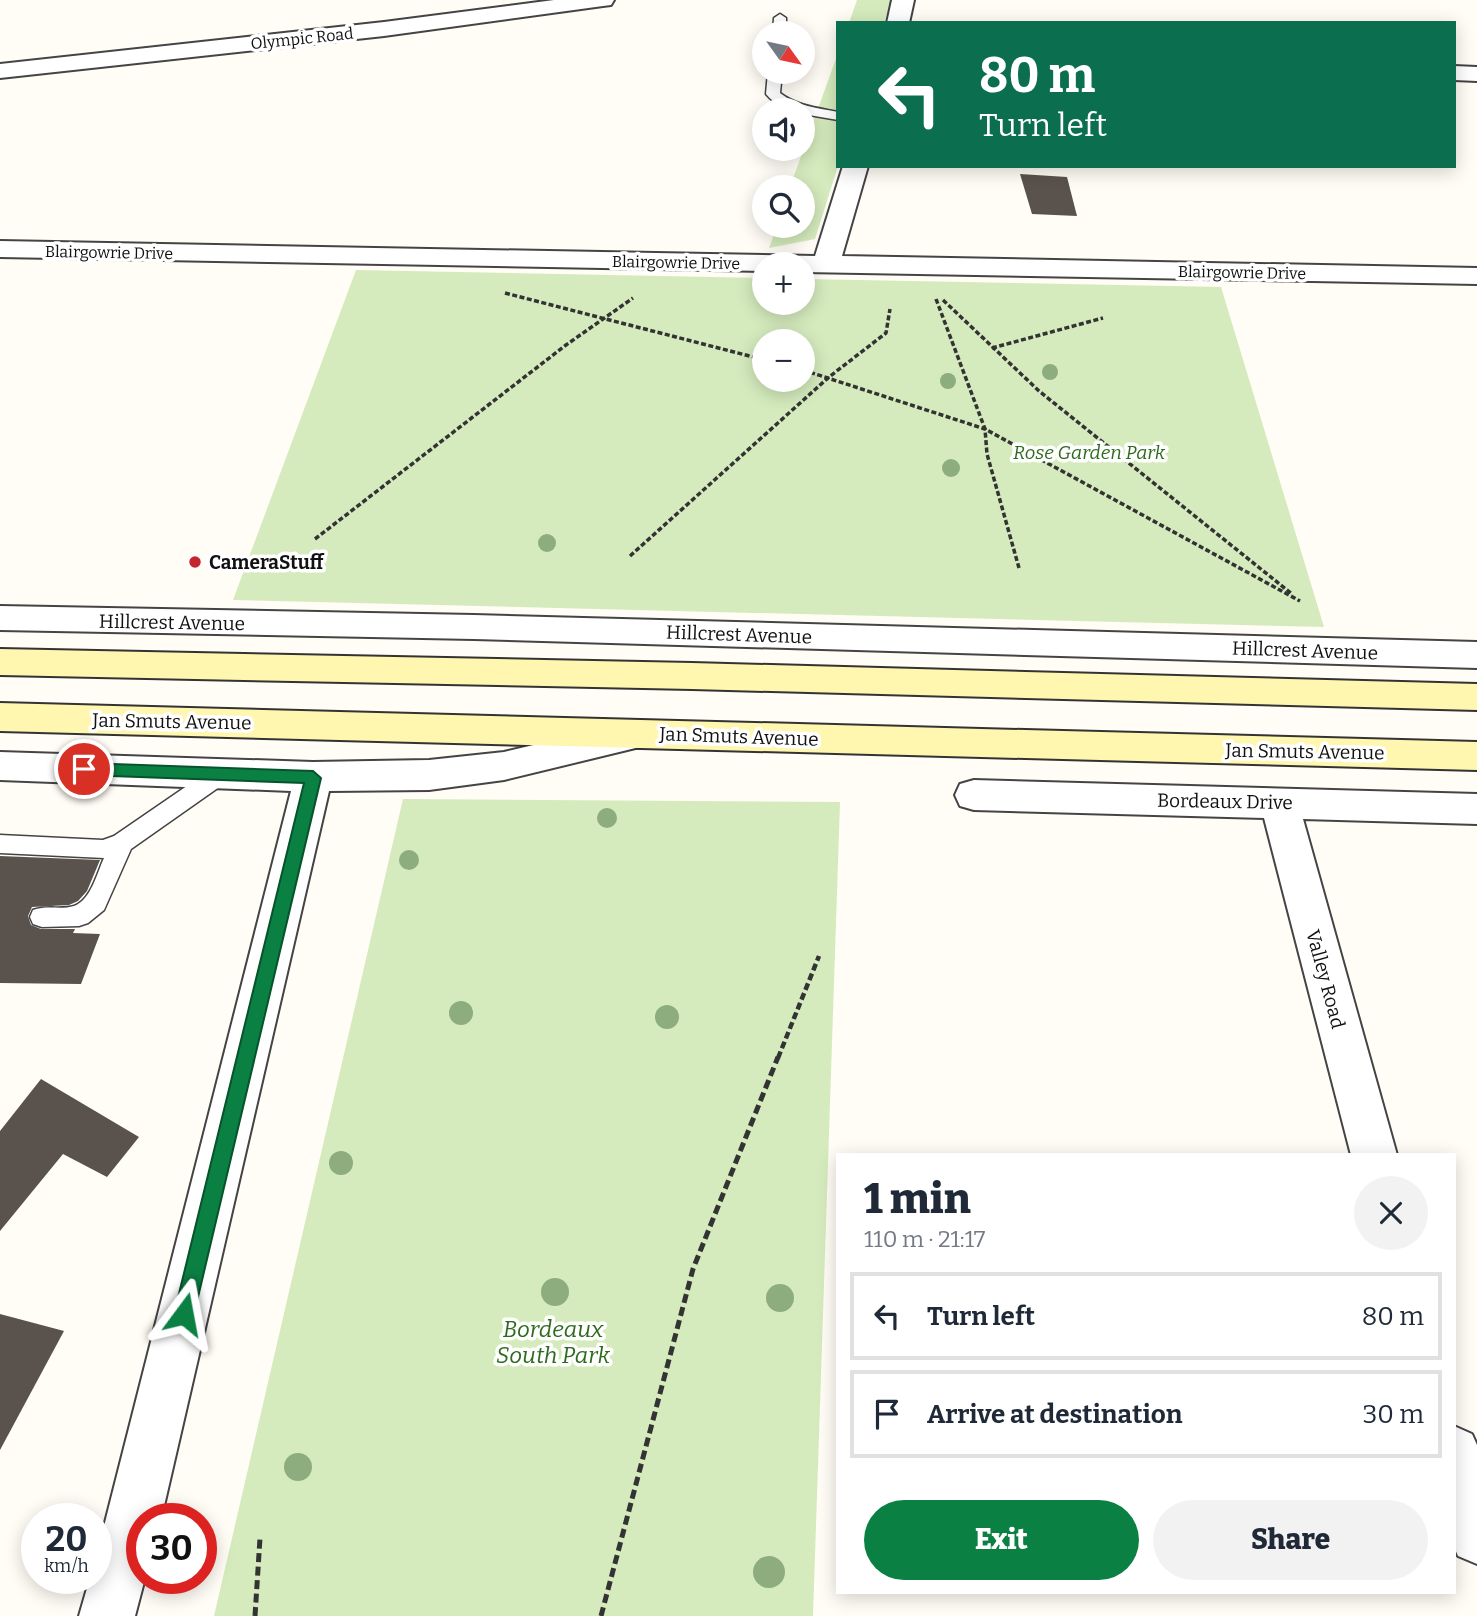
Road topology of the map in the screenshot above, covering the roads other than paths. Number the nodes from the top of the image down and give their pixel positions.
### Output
1 (603, 0) edge
2 (903, 0) edge
3 (780, 18) dead end
4 (780, 21) edge
5 (898, 21) edge
6 (0, 71) edge
7 (1456, 73) edge
8 (1477, 74) edge
9 (774, 84) edge
10 (836, 116) edge
11 (855, 168) edge
12 (0, 249) edge
13 (826, 264) junction
14 (1477, 276) edge
15 (0, 618) edge
16 (1477, 655) edge
17 (0, 662) edge
18 (1477, 696) edge
19 (0, 717) edge
20 (648, 732) junction
21 (1477, 756) edge
22 (0, 766) edge
23 (223, 772) junction
24 (313, 778) junction
25 (974, 795) dead end
26 (1279, 802) junction
27 (1477, 809) edge
28 (0, 844) edge
29 (122, 844) junction
30 (42, 917) dead end
31 (1373, 1153) edge
32 (1456, 1459) edge
33 (1477, 1537) edge
34 (107, 1616) edge

1 - 6 street, Olympic Road
2 - 5 street
3 - 4 lane
7 - 8 street
9 - 10 lane
11 - 13 street
12 - 13 street, Blairgowrie Drive
13 - 14 street, Blairgowrie Drive
15 - 16 street, Hillcrest Avenue
17 - 18 main road
19 - 20 main road, Jan Smuts Avenue
20 - 21 main road, Jan Smuts Avenue
20 - 24 street
22 - 23 street
23 - 24 street
23 - 29 lane
24 - 34 street
25 - 26 street, Bordeaux Drive
26 - 27 street, Bordeaux Drive
26 - 31 street, Valley Road
28 - 29 lane
29 - 30 lane
32 - 33 street

